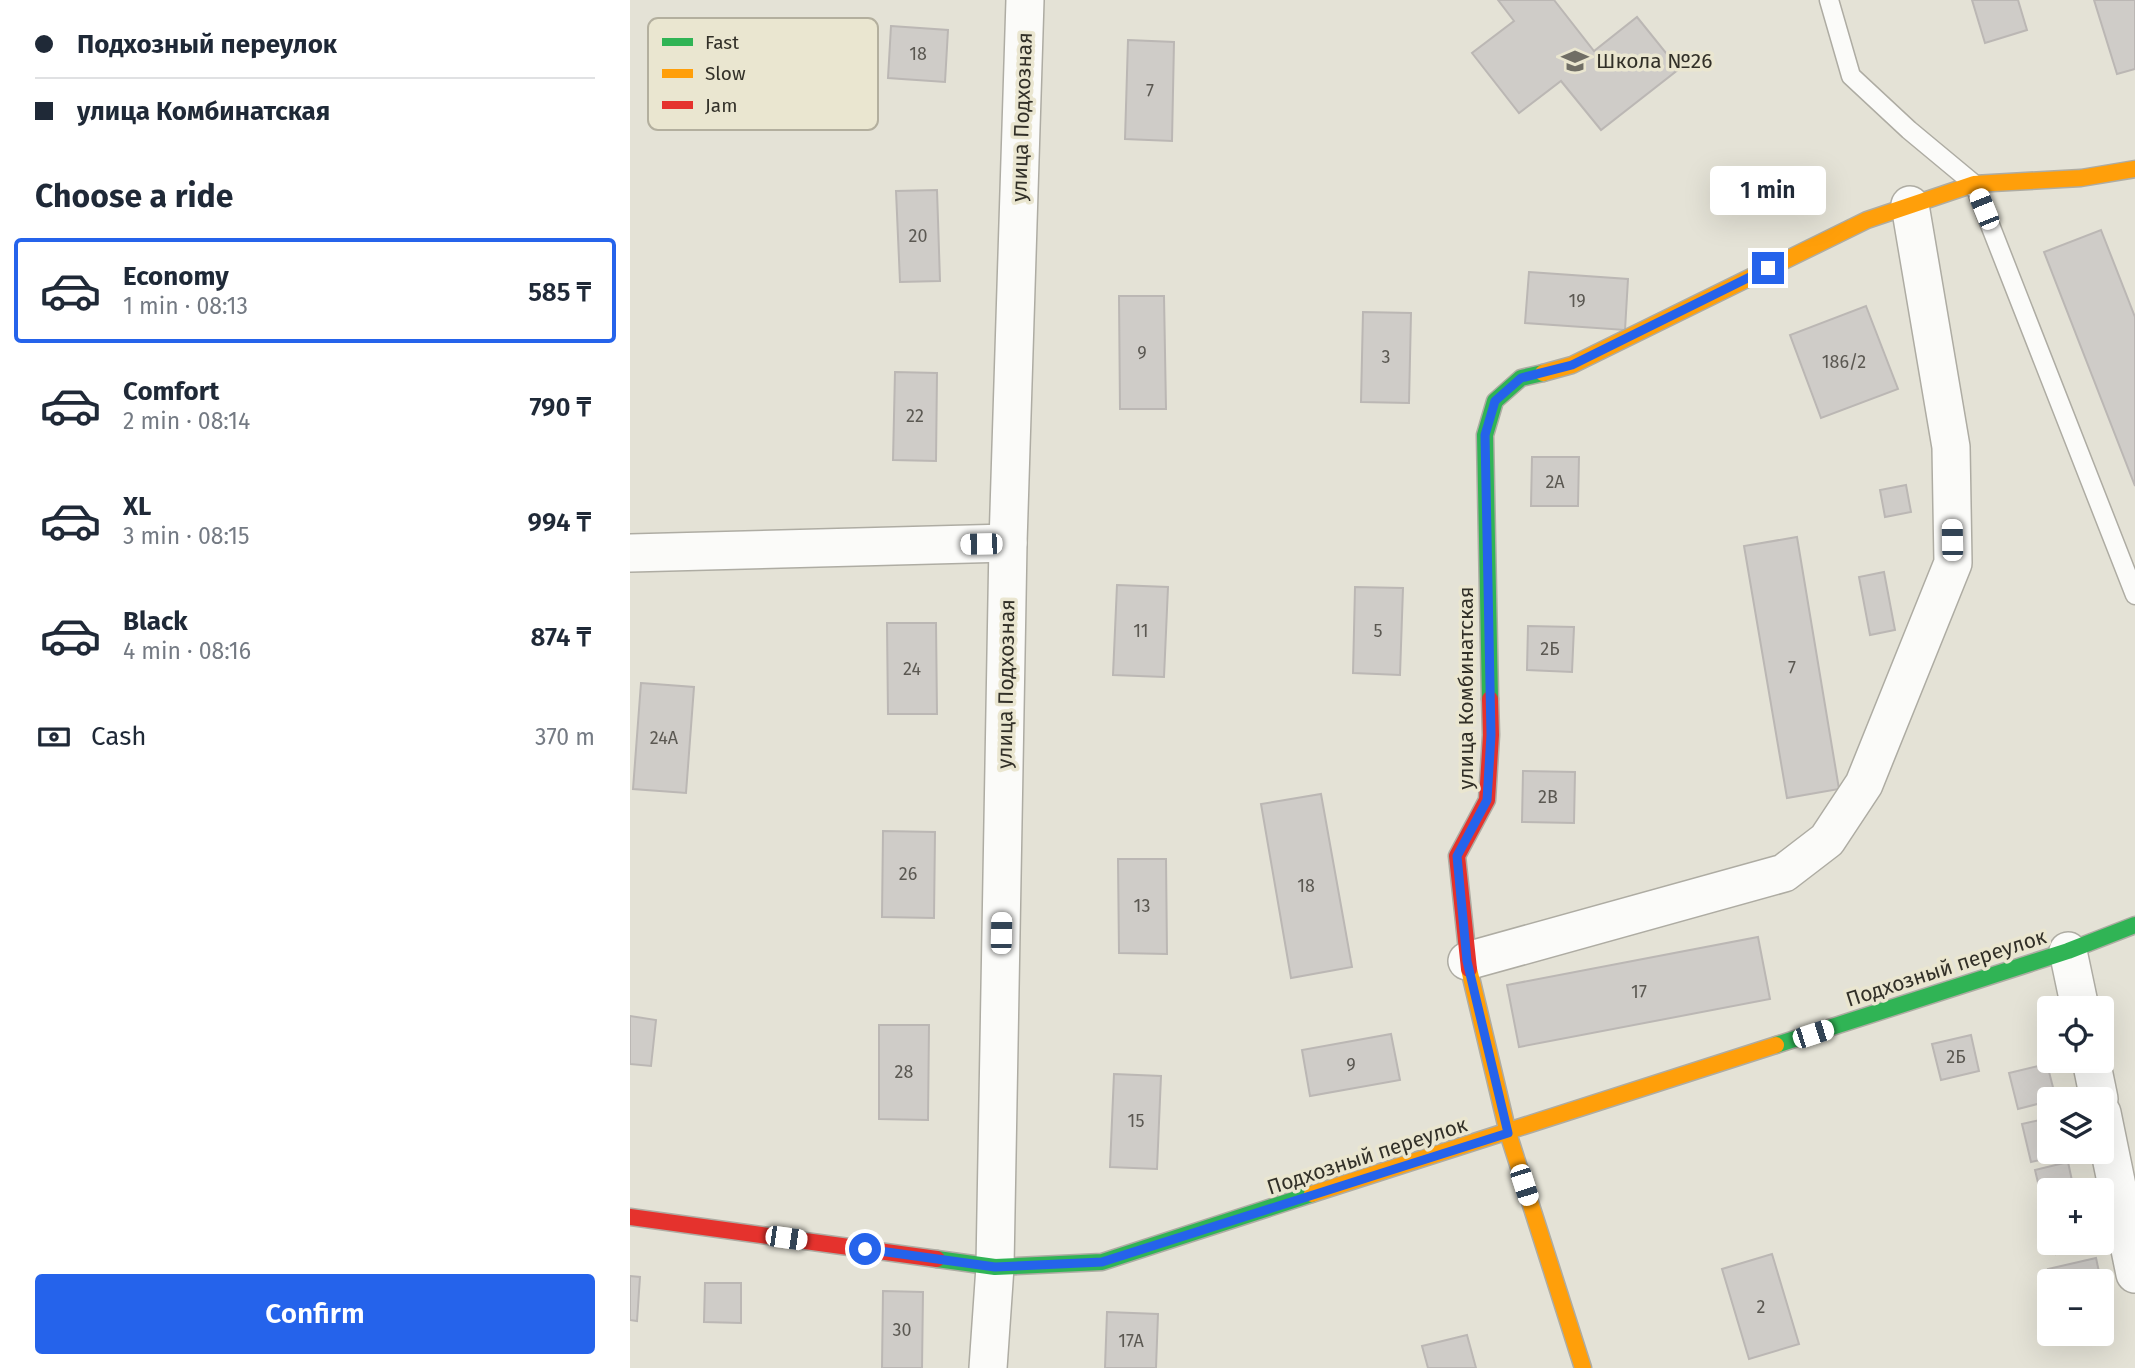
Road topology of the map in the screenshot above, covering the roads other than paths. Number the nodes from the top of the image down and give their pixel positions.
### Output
1 (1025, 0) edge
2 (1829, 0) edge
3 (2135, 169) edge
4 (1974, 184) junction
5 (1910, 205) junction
6 (1008, 543) junction
7 (630, 553) edge
8 (2135, 594) edge
9 (2135, 925) edge
10 (2068, 951) junction
11 (1467, 961) junction
12 (2077, 996) edge
13 (1508, 1133) junction
14 (2112, 1164) edge
15 (630, 1217) edge
16 (995, 1267) junction
17 (2135, 1274) edge
18 (988, 1368) edge
19 (1583, 1368) edge

1 - 6 street, улица Подхозная
2 - 4 lane
3 - 4 street, улица Комбинатская
4 - 5 street, улица Комбинатская
4 - 8 lane
5 - 11 street, улица Комбинатская
5 - 11 street
6 - 7 street
6 - 16 street, улица Подхозная
9 - 10 street, Подхозный переулок
10 - 12 street
10 - 13 street, Подхозный переулок
11 - 13 street, улица Комбинатская
13 - 16 street, Подхозный переулок
13 - 19 street, улица Комбинатская
14 - 17 street
15 - 16 street, Подхозный переулок
16 - 18 street, улица Подхозная

